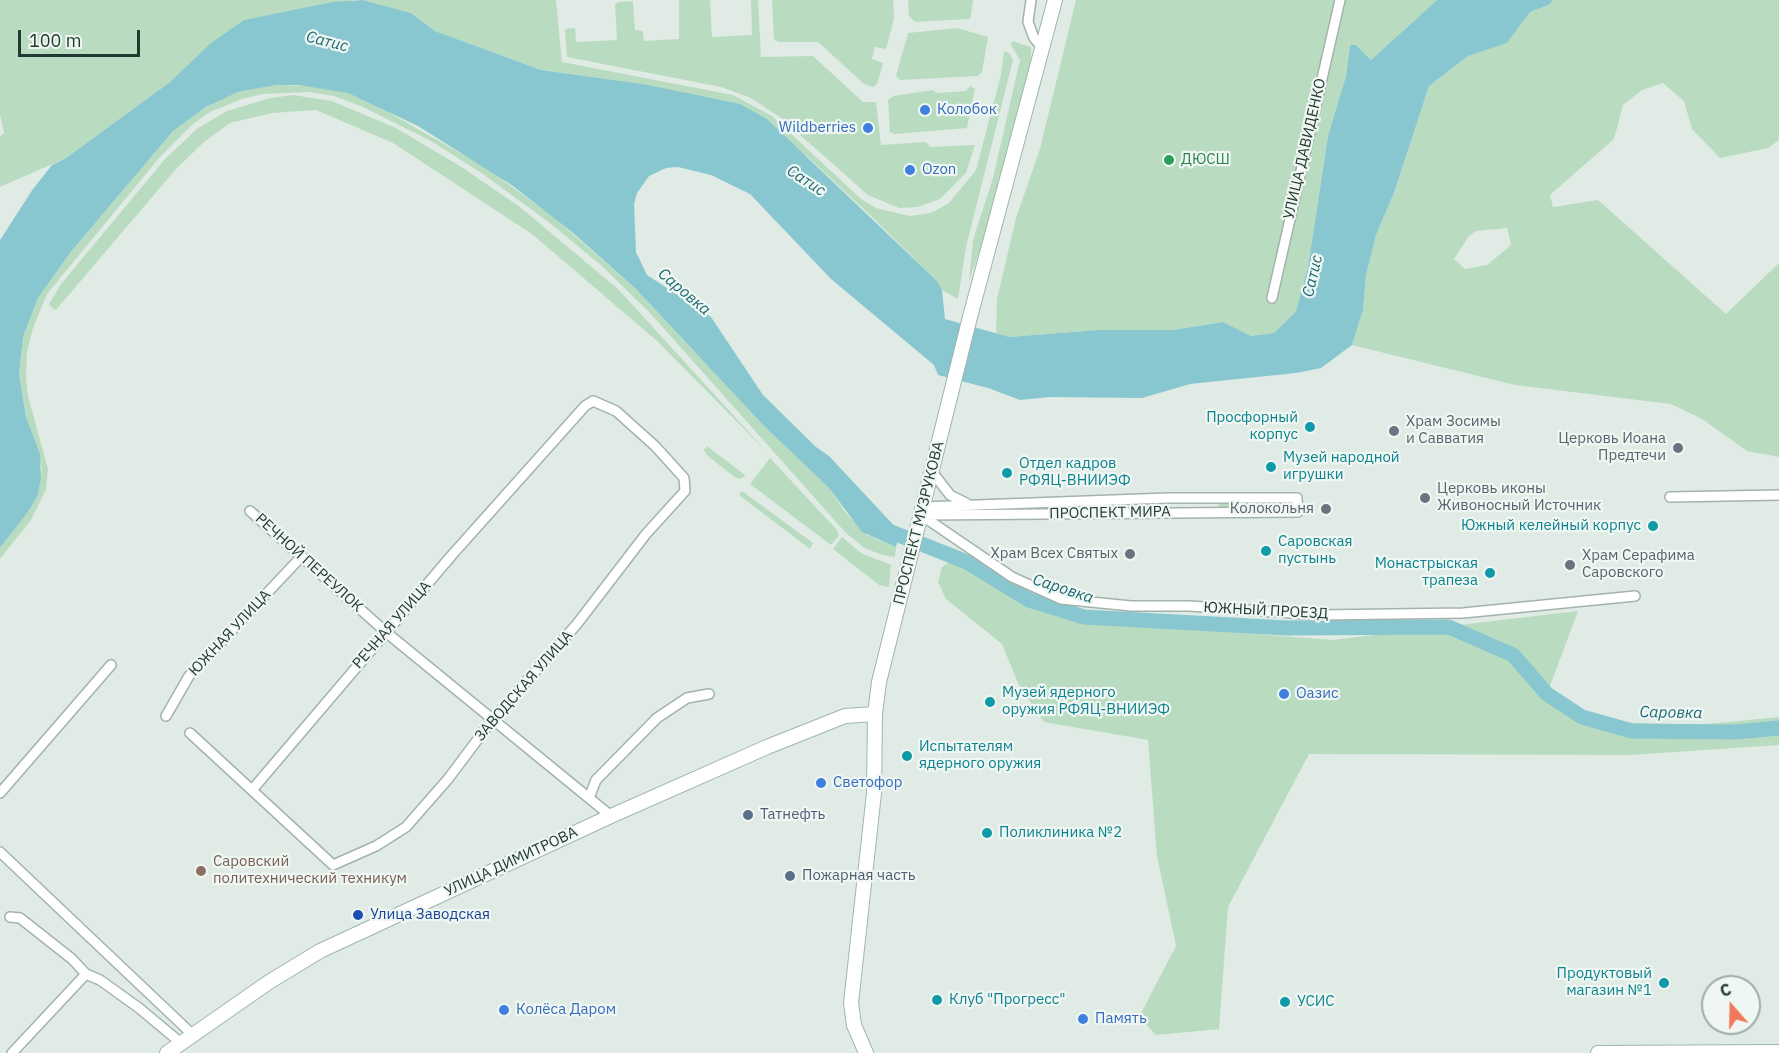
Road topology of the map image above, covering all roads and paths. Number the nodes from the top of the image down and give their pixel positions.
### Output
1 (1031, 0) edge
2 (1055, 0) edge
3 (1340, 0) edge
4 (1043, 49) junction
5 (1272, 298) dead end
6 (593, 401) joint
7 (933, 472) junction
8 (1779, 495) edge
9 (1670, 496) dead end
10 (968, 504) junction
11 (250, 511) dead end
12 (921, 516) junction
13 (302, 556) junction
14 (1635, 596) dead end
15 (387, 633) junction
16 (111, 665) dead end
17 (709, 694) dead end
18 (875, 714) junction
19 (166, 716) dead end
20 (493, 719) junction
21 (190, 733) dead end
22 (252, 790) junction
23 (0, 794) edge
24 (589, 798) junction
25 (611, 816) junction
26 (0, 852) edge
27 (10, 917) dead end
28 (86, 974) junction
29 (187, 1039) junction
30 (1779, 1052) edge
31 (12, 1053) edge
32 (167, 1053) edge
33 (866, 1053) edge
34 (1598, 1053) edge

1 - 4 street
2 - 4 main road, ПРОСПЕКТ МУЗРУКОВА
3 - 5 street, УЛИЦА ДАВИДЕНКО
4 - 7 main road, ПРОСПЕКТ МУЗРУКОВА
6 - 15 street, РЕЧНАЯ УЛИЦА
6 - 20 street, ЗАВОДСКАЯ УЛИЦА
7 - 10 street
7 - 12 main road, ПРОСПЕКТ МУЗРУКОВА
8 - 9 street
10 - 12 street, ПРОСПЕКТ МИРА
10 - 12 street, ПРОСПЕКТ МИРА
11 - 13 street, РЕЧНОЙ ПЕРЕУЛОК
12 - 14 street, ЮЖНЫЙ ПРОЕЗД
12 - 18 main road, ПРОСПЕКТ МУЗРУКОВА
13 - 15 street, РЕЧНОЙ ПЕРЕУЛОК
13 - 19 street, ЮЖНАЯ УЛИЦА
15 - 20 street, РЕЧНОЙ ПЕРЕУЛОК
15 - 22 street, РЕЧНАЯ УЛИЦА
16 - 23 street
17 - 24 street
18 - 25 main road, УЛИЦА ДИМИТРОВА
18 - 33 main road, ПРОСПЕКТ МУЗРУКОВА
20 - 22 street, ЗАВОДСКАЯ УЛИЦА
20 - 24 street, РЕЧНОЙ ПЕРЕУЛОК
21 - 22 street
24 - 25 street, РЕЧНОЙ ПЕРЕУЛОК
25 - 29 main road, УЛИЦА ДИМИТРОВА
26 - 29 street
27 - 28 street
28 - 29 street
28 - 31 street
29 - 32 main road, УЛИЦА ДИМИТРОВА
30 - 34 main road

